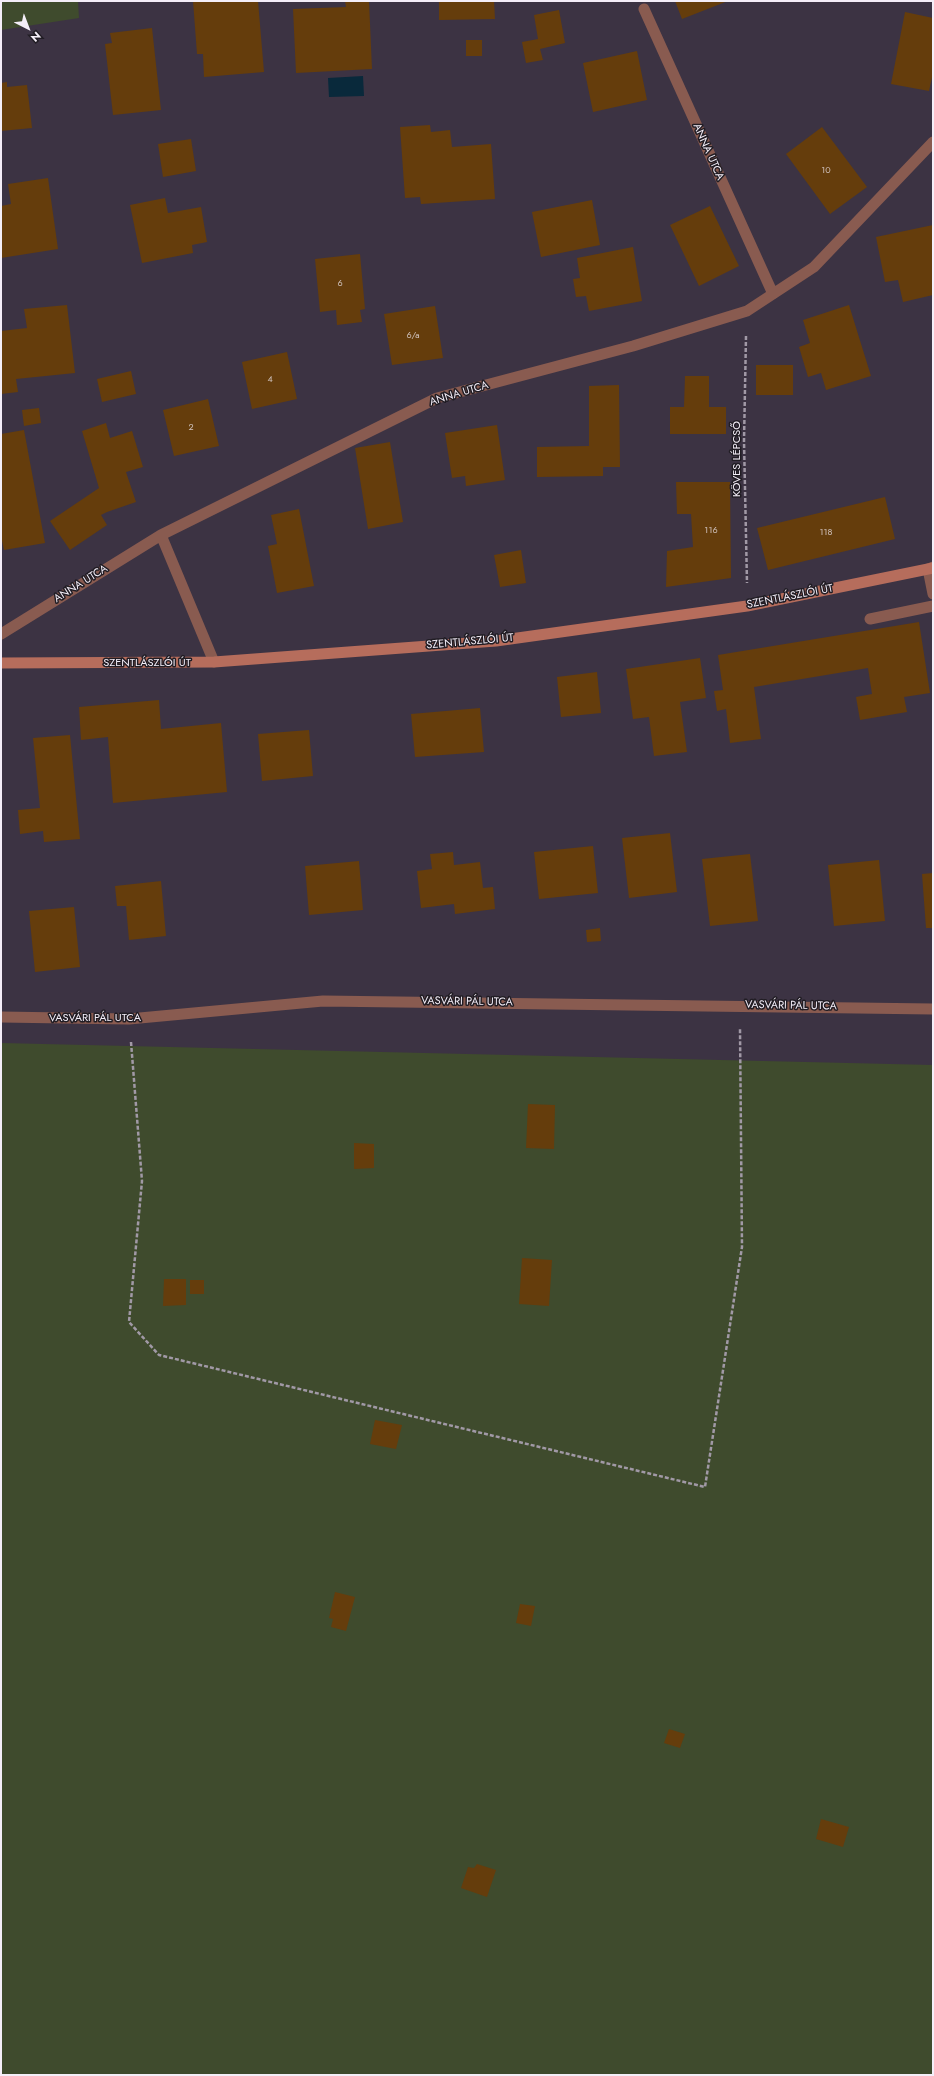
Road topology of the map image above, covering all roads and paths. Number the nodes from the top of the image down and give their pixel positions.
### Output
1 (644, 9) dead end
2 (933, 142) edge
3 (773, 294) junction
4 (747, 311) junction
5 (161, 535) junction
6 (931, 568) edge
7 (933, 594) edge
8 (747, 606) junction
9 (933, 606) edge
10 (870, 619) dead end
11 (1, 634) edge
12 (214, 662) junction
13 (1, 663) edge
14 (740, 1006) junction
15 (933, 1009) edge
16 (1, 1017) edge
17 (129, 1019) junction

1 - 3 street, ANNA UTCA
2 - 3 street, ANNA UTCA
3 - 4 street, ANNA UTCA
4 - 5 street, ANNA UTCA
4 - 8 path, KÖVES LÉPCSŐ
5 - 11 street, ANNA UTCA
5 - 12 street
6 - 7 street
6 - 8 main road, SZENTLÁSZLÓI ÚT
8 - 12 main road, SZENTLÁSZLÓI ÚT
9 - 10 street
12 - 13 main road, SZENTLÁSZLÓI ÚT
14 - 15 street, VASVÁRI PÁL UTCA
14 - 17 street, VASVÁRI PÁL UTCA
14 - 17 path
16 - 17 street, VASVÁRI PÁL UTCA

